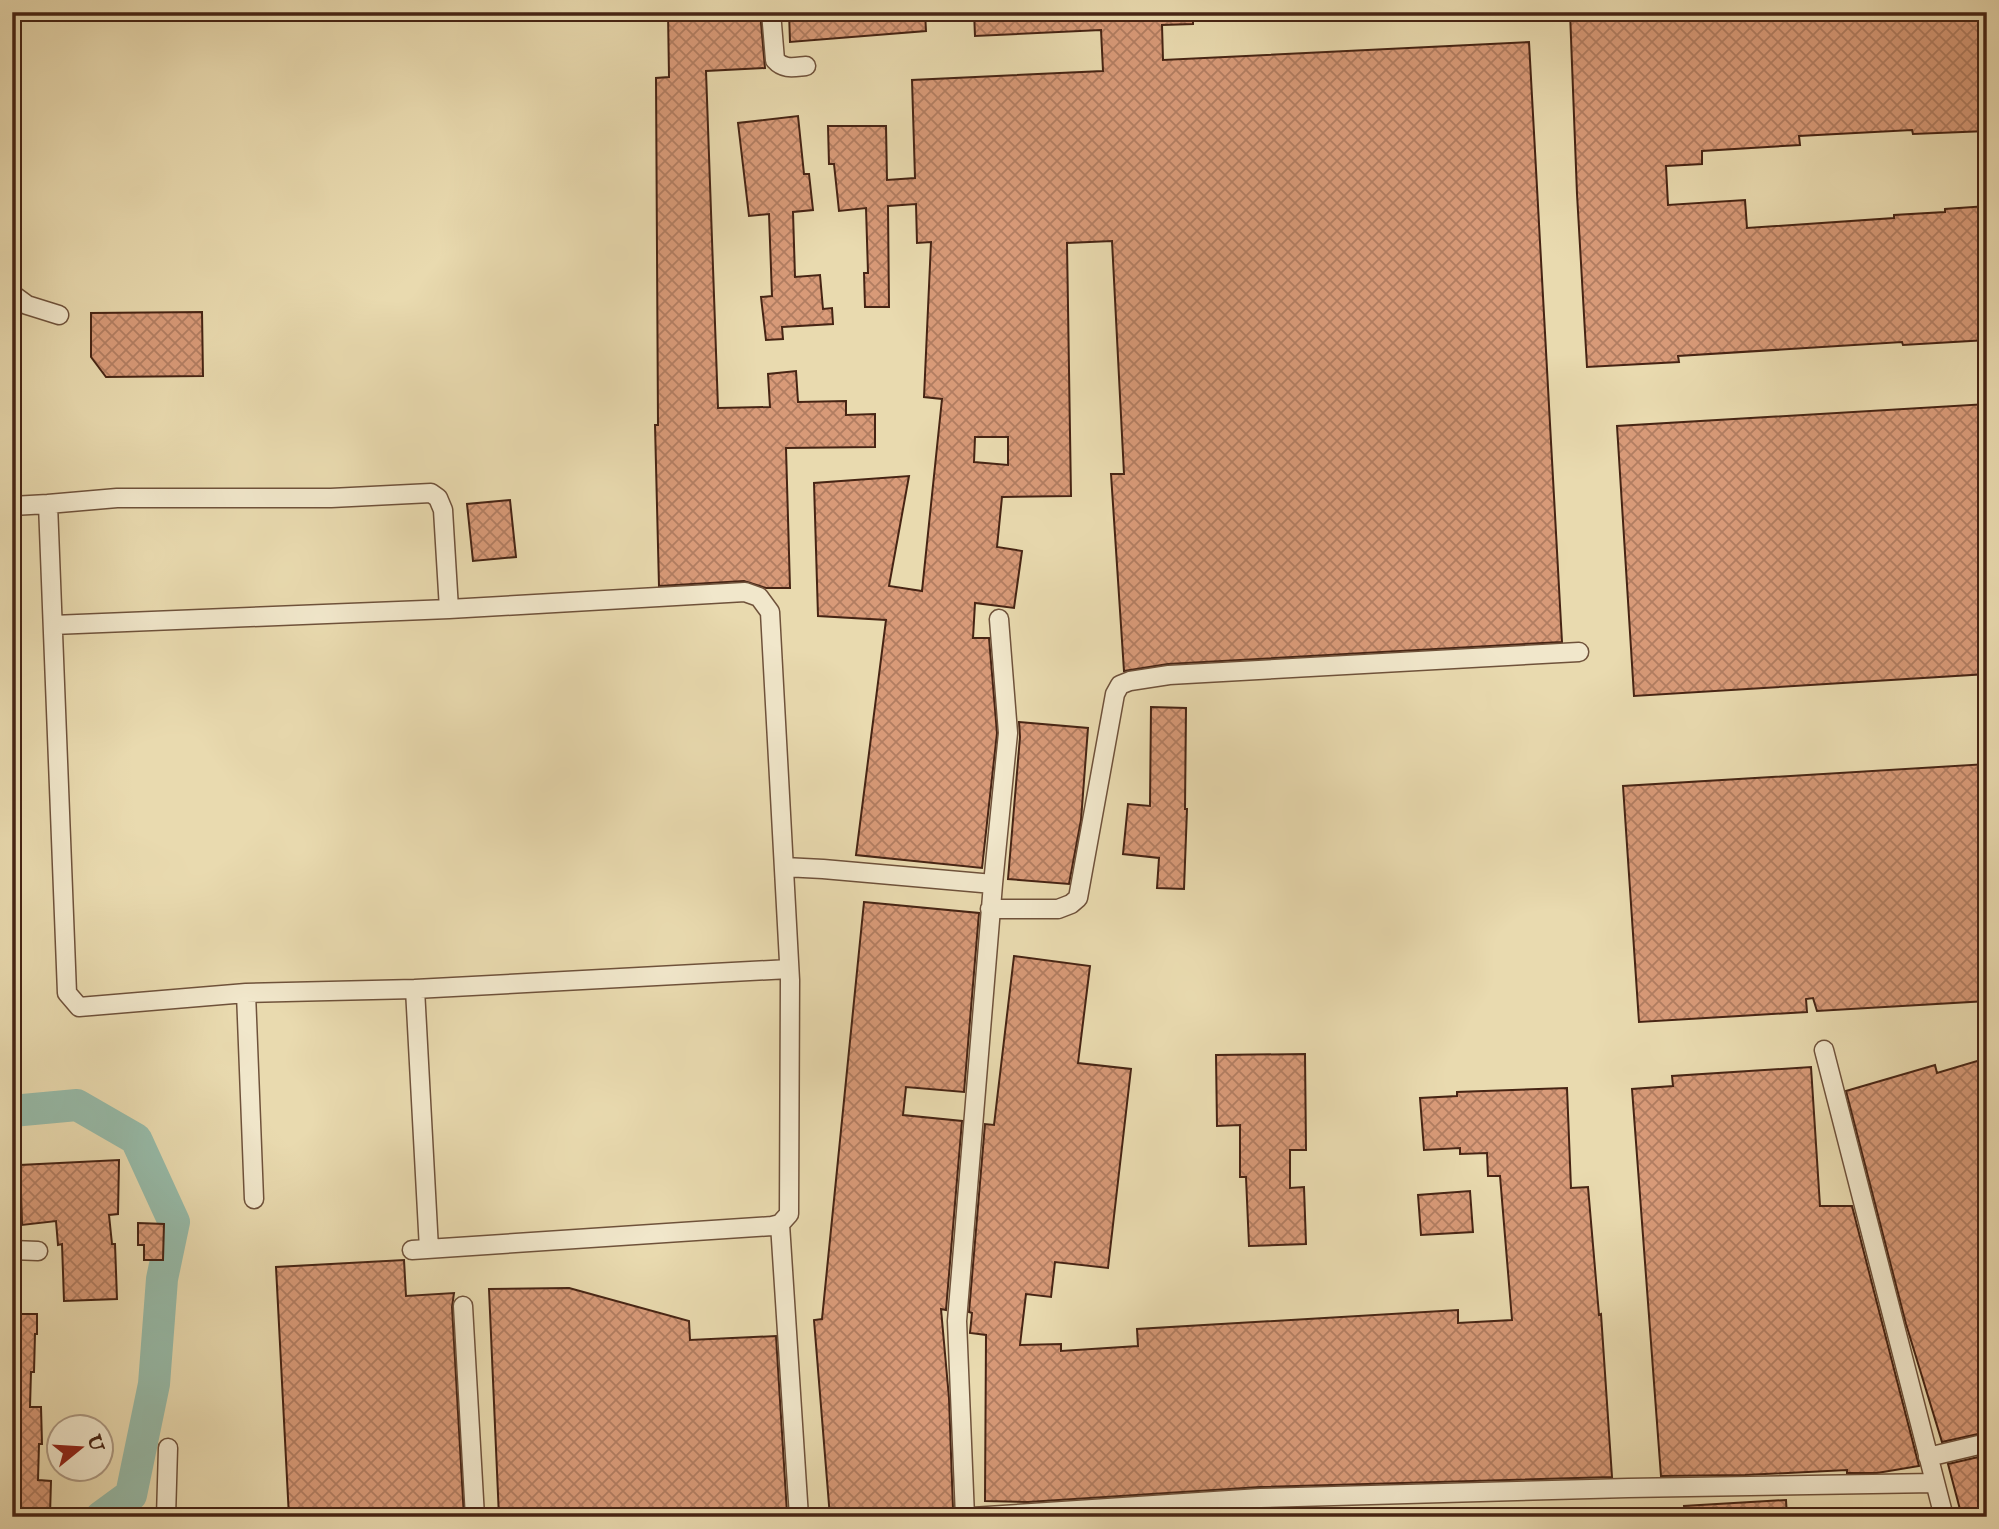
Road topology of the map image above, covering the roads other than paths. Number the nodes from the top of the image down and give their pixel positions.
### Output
1 (771, 12) edge
2 (806, 66) dead end
3 (12, 294) edge
4 (59, 315) dead end
5 (48, 504) junction
6 (12, 506) edge
7 (449, 609) junction
8 (999, 619) dead end
9 (53, 625) junction
10 (1579, 652) dead end
11 (784, 867) junction
12 (993, 884) junction
13 (990, 909) junction
14 (789, 969) junction
15 (415, 989) junction
16 (246, 993) junction
17 (1824, 1050) dead end
18 (254, 1199) dead end
19 (780, 1224) junction
20 (12, 1250) edge
21 (38, 1251) dead end
22 (464, 1306) dead end
23 (1987, 1443) edge
24 (168, 1448) dead end
25 (1928, 1457) junction
26 (1935, 1483) junction
27 (1260, 1498) junction
28 (166, 1517) edge
29 (475, 1517) edge
30 (799, 1517) edge
31 (965, 1517) edge
32 (972, 1517) edge
33 (1260, 1517) edge
34 (1944, 1517) edge

1 - 2 lane
3 - 4 lane
5 - 6 lane
5 - 7 lane
5 - 9 lane
7 - 9 lane
7 - 11 lane
8 - 12 lane
9 - 16 lane
10 - 13 lane
11 - 12 lane
11 - 14 lane
12 - 13 lane
13 - 31 lane
14 - 15 lane
14 - 19 lane
15 - 16 lane
15 - 19 lane
16 - 18 lane
17 - 25 lane
19 - 30 lane
20 - 21 lane
22 - 29 lane
23 - 25 lane
24 - 28 lane
25 - 26 lane
26 - 27 lane
26 - 34 lane
27 - 32 lane
27 - 33 lane

